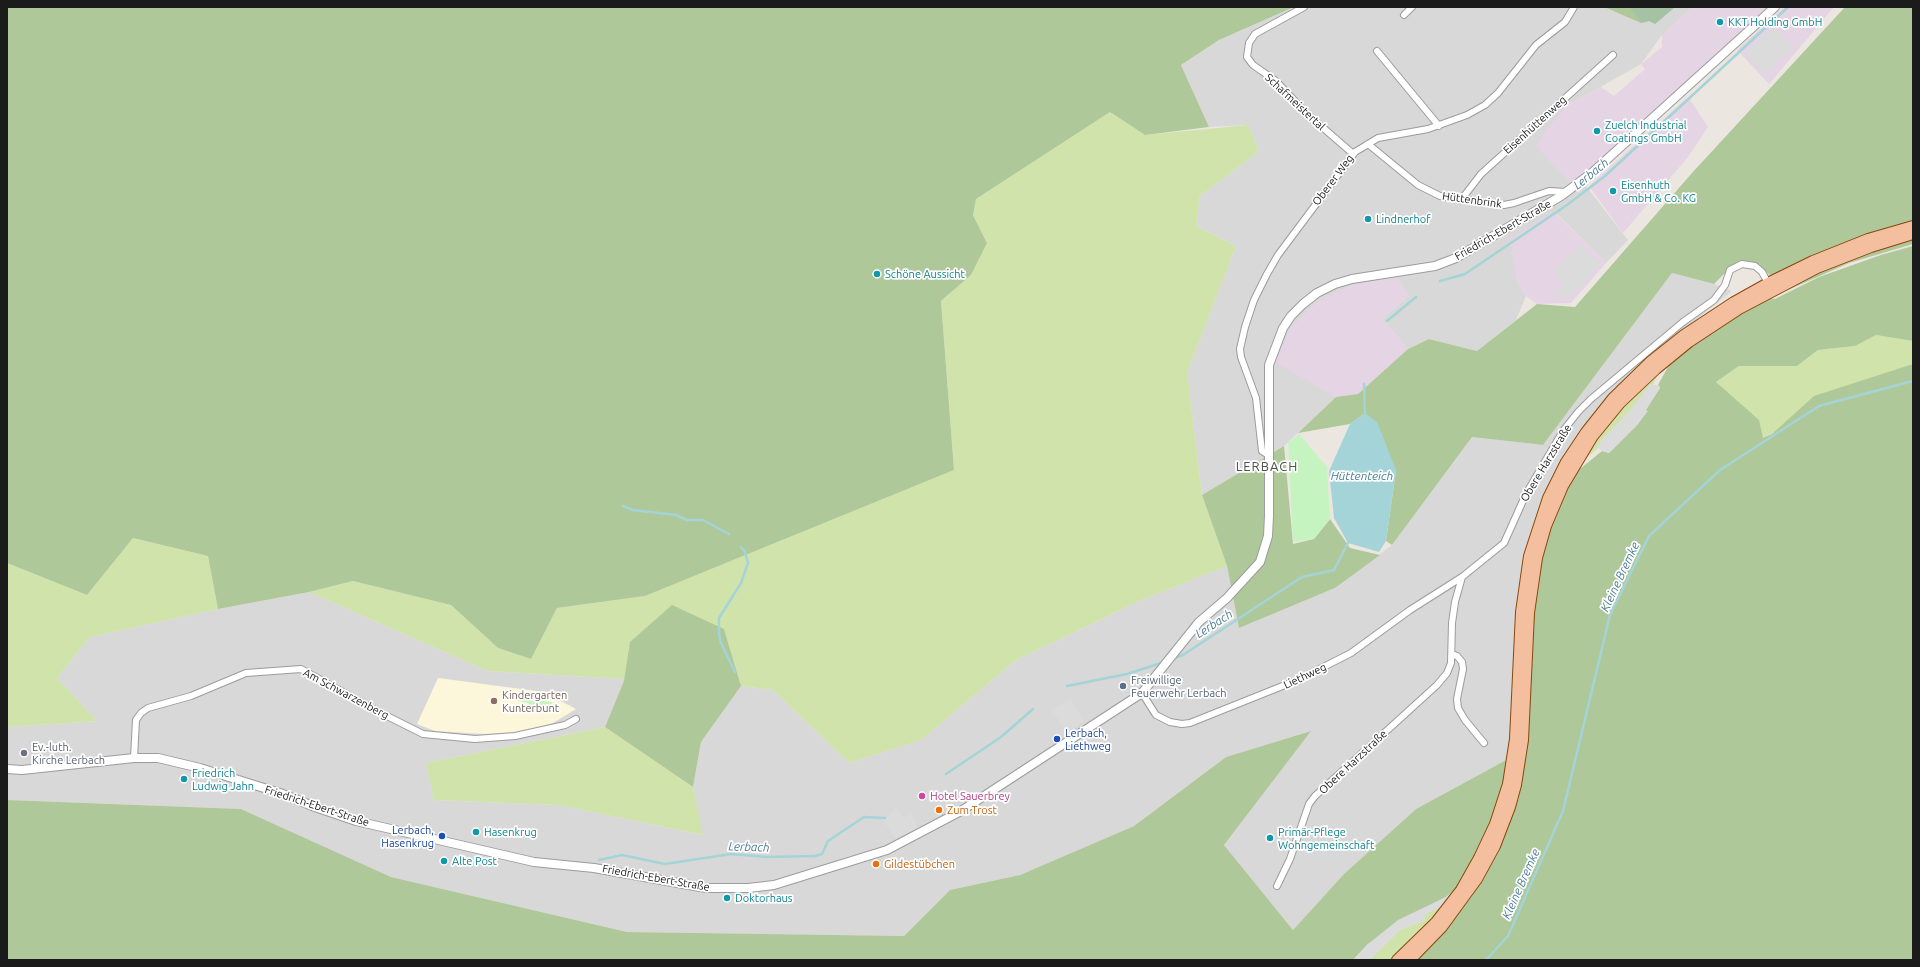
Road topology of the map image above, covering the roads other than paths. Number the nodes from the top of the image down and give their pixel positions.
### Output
1 (1304, 7) edge
2 (1412, 7) edge
3 (1574, 7) edge
4 (1775, 7) edge
5 (1404, 15) dead end
6 (1376, 51) dead end
7 (1612, 55) dead end
8 (1439, 126) junction
9 (1368, 144) junction
10 (1350, 152) dead end
11 (1567, 192) junction
12 (1461, 200) junction
13 (1913, 226) edge
14 (1913, 234) edge
15 (1768, 283) junction
16 (1270, 456) junction
17 (1462, 577) junction
18 (1452, 654) junction
19 (1142, 693) junction
20 (576, 720) dead end
21 (1484, 743) dead end
22 (134, 758) junction
23 (7, 769) edge
24 (1277, 886) dead end
25 (1397, 960) edge
26 (1410, 960) edge

1 - 10 street, Schafmeistertal
2 - 5 street
3 - 8 street, Oberer Weg
4 - 11 street, Friedrich-Ebert-Straße
6 - 8 street
7 - 12 street, Eisenhüttenweg
8 - 9 street, Oberer Weg
9 - 12 street, Hüttenbrink
9 - 16 street, Oberer Weg
11 - 12 street, Hüttenbrink
11 - 16 street, Friedrich-Ebert-Straße
13 - 15 main road
14 - 26 main road
15 - 17 street, Obere Harzstraße
15 - 25 main road
16 - 19 street, Friedrich-Ebert-Straße
17 - 18 street, Obere Harzstraße
17 - 19 street, Liethweg
18 - 21 street
18 - 24 street, Obere Harzstraße
19 - 22 street, Friedrich-Ebert-Straße
20 - 22 street, Am Schwarzenberg
22 - 23 street, Friedrich-Ebert-Straße

